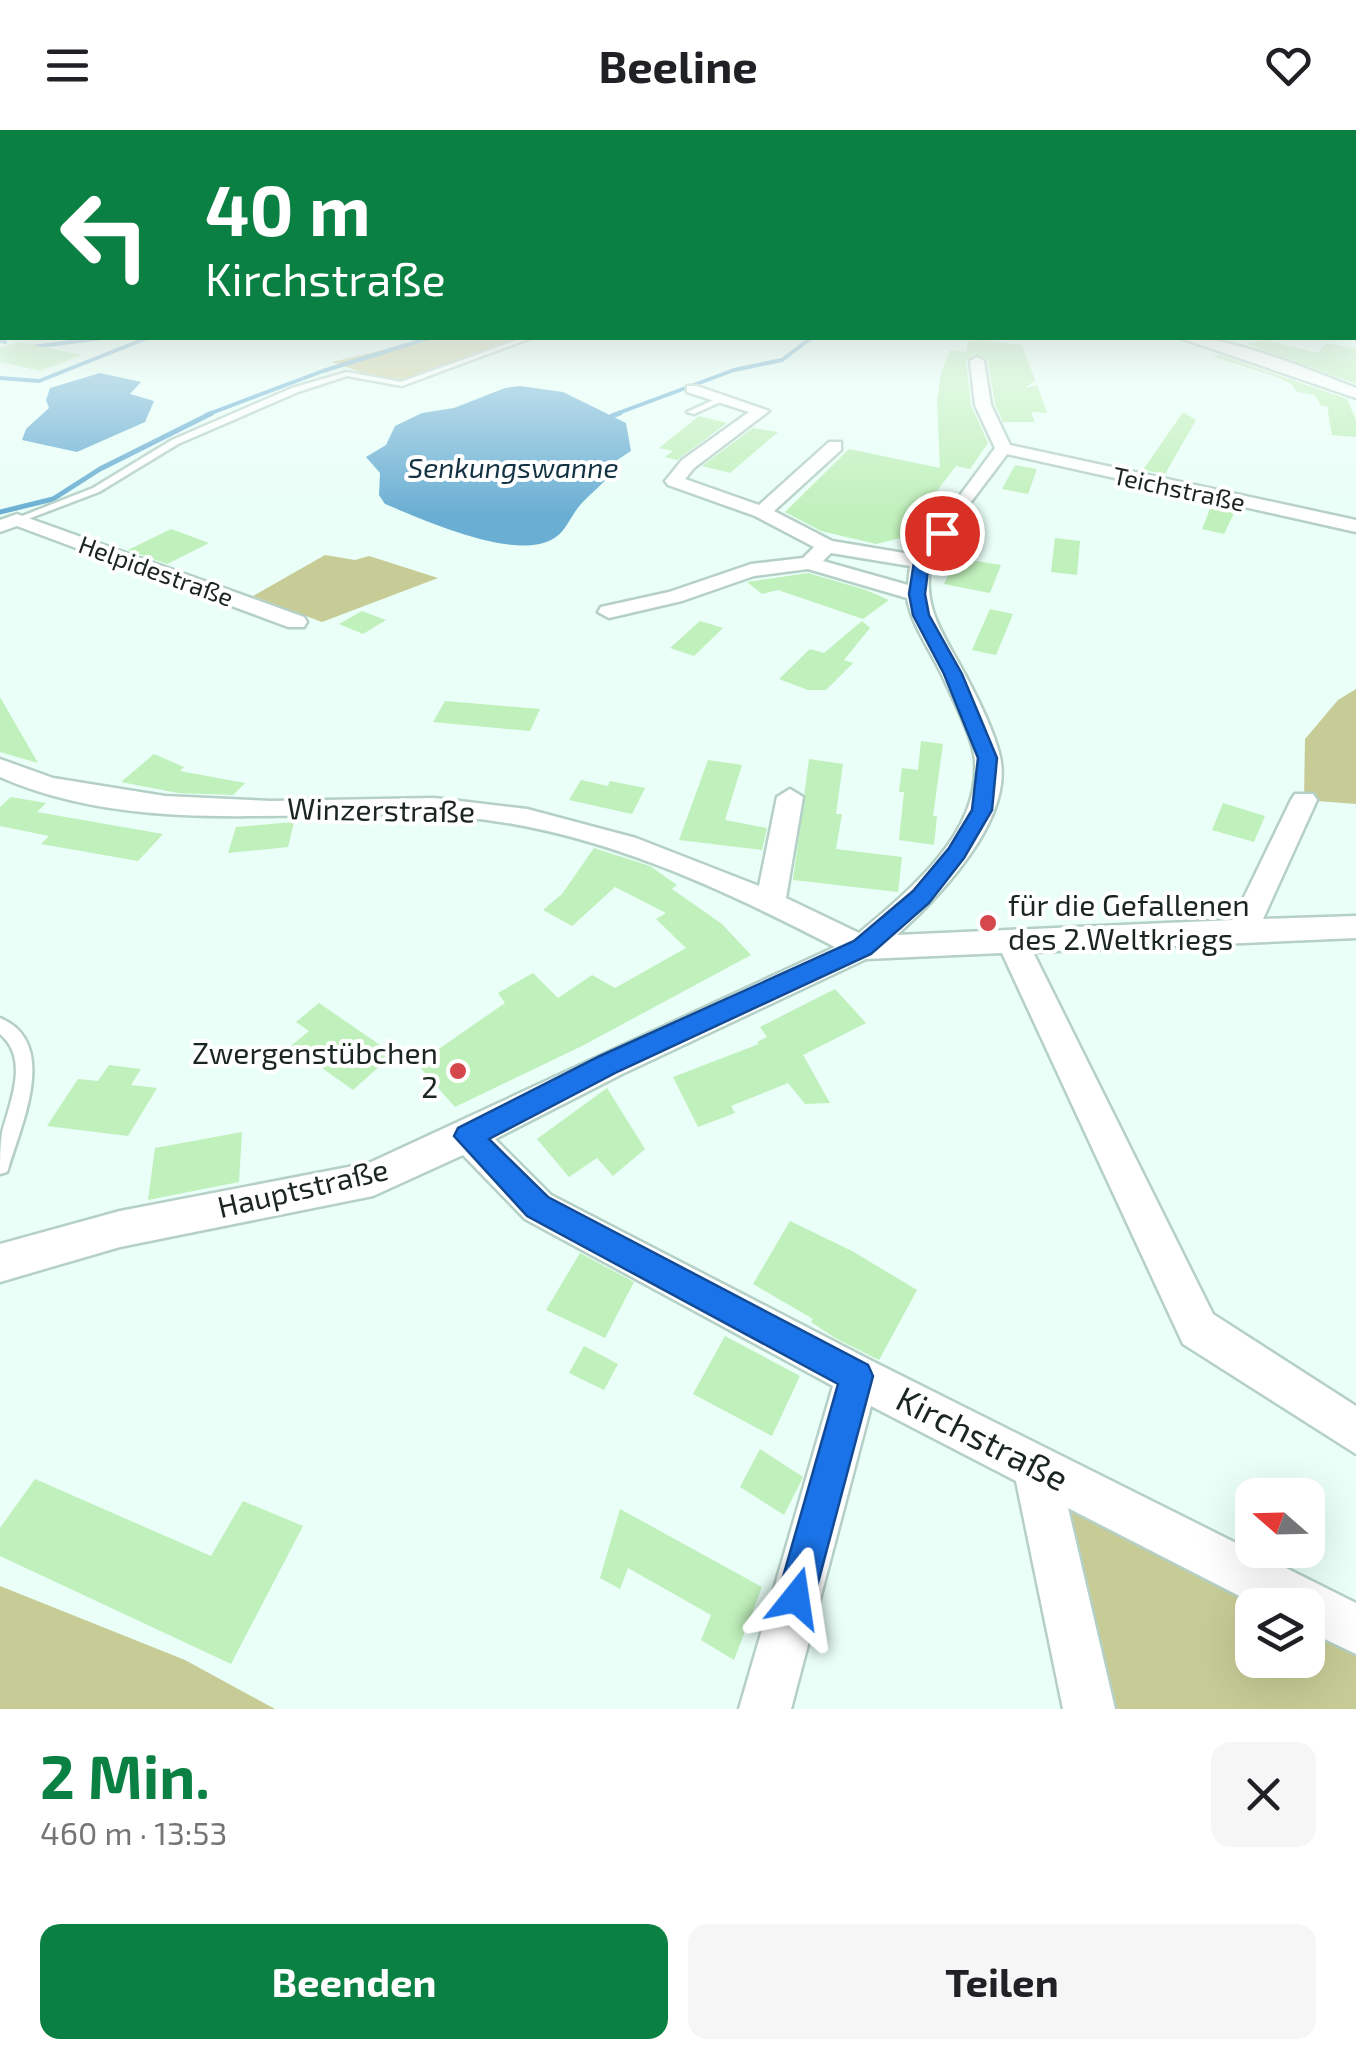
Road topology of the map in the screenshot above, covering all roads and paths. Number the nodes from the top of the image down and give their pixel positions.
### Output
1 (447, 368) edge
2 (978, 368) edge
3 (1289, 368) edge
4 (692, 389) dead end
5 (1356, 393) edge
6 (723, 399) junction
7 (691, 412) dead end
8 (834, 446) dead end
9 (1003, 448) junction
10 (762, 512) junction
11 (8, 523) edge
12 (1356, 526) edge
13 (826, 546) junction
14 (922, 562) junction
15 (809, 563) junction
16 (917, 594) junction
17 (609, 612) dead end
18 (296, 622) dead end
19 (0, 767) edge
20 (790, 797) dead end
21 (1304, 800) dead end
22 (771, 901) junction
23 (1356, 927) edge
24 (1243, 931) junction
25 (1012, 941) junction
26 (862, 948) junction
27 (0, 1024) edge
28 (468, 1136) junction
29 (0, 1166) edge
30 (0, 1263) edge
31 (857, 1376) junction
32 (1356, 1432) edge
33 (1036, 1466) junction
34 (1356, 1629) edge
35 (765, 1709) edge
36 (1089, 1709) edge

1 - 11 lane
2 - 9 street
3 - 5 street
4 - 6 street
6 - 7 lane
6 - 10 street
8 - 10 street
9 - 12 street, Teichstraße
9 - 14 street
10 - 13 street
11 - 18 street, Helpidestraße
13 - 14 street
13 - 15 street
14 - 16 street
15 - 16 street
15 - 17 street
16 - 26 street
19 - 22 street, Winzerstraße
20 - 22 street
21 - 24 street
22 - 26 street, Winzerstraße
23 - 24 street
24 - 25 street
25 - 26 street
25 - 32 street
26 - 28 street, Hauptstraße
27 - 29 lane
28 - 30 street, Hauptstraße
28 - 31 street, Kirchstraße
31 - 33 street, Kirchstraße
31 - 35 street
33 - 34 street, Kirchstraße
33 - 36 street

